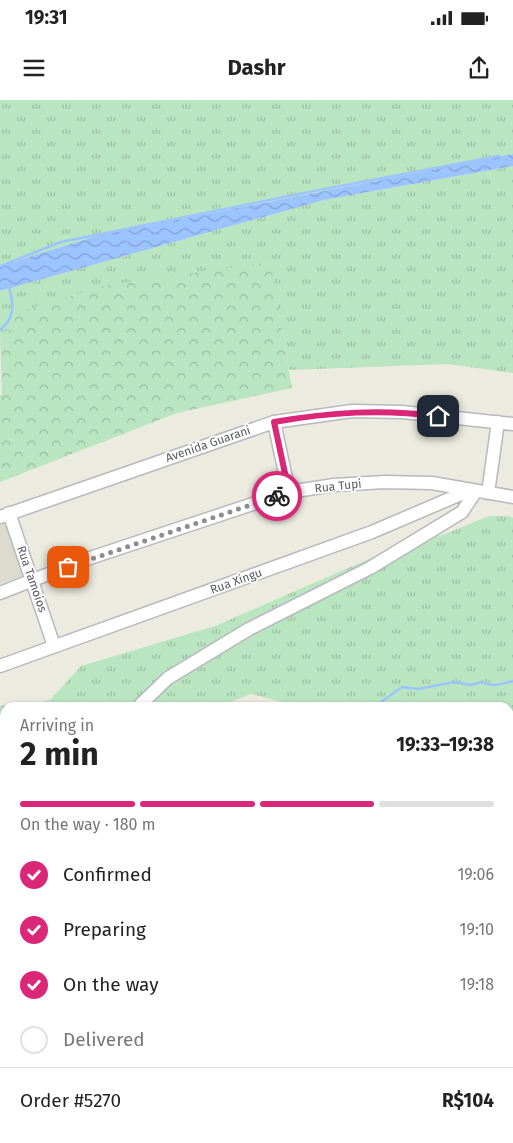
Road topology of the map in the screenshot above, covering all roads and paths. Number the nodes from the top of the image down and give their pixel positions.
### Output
1 (274, 422) junction
2 (498, 422) junction
3 (513, 424) edge
4 (289, 492) junction
5 (478, 492) junction
6 (513, 497) edge
7 (5, 515) edge
8 (34, 581) junction
9 (0, 593) edge
10 (54, 646) junction
11 (0, 666) edge
12 (143, 702) edge

1 - 2 street, Avenida Guarani
1 - 4 street
1 - 7 street, Avenida Guarani
2 - 3 street, Avenida Guarani
2 - 5 street
4 - 5 street, Rua Tupi
4 - 8 street, Rua Tupi
5 - 6 street, Rua Tupi
5 - 10 street, Rua Xingu
5 - 12 street
7 - 8 street, Rua Tamoios
8 - 9 street, Rua Tupi
8 - 10 street, Rua Tamoios
10 - 11 street, Rua Xingu

